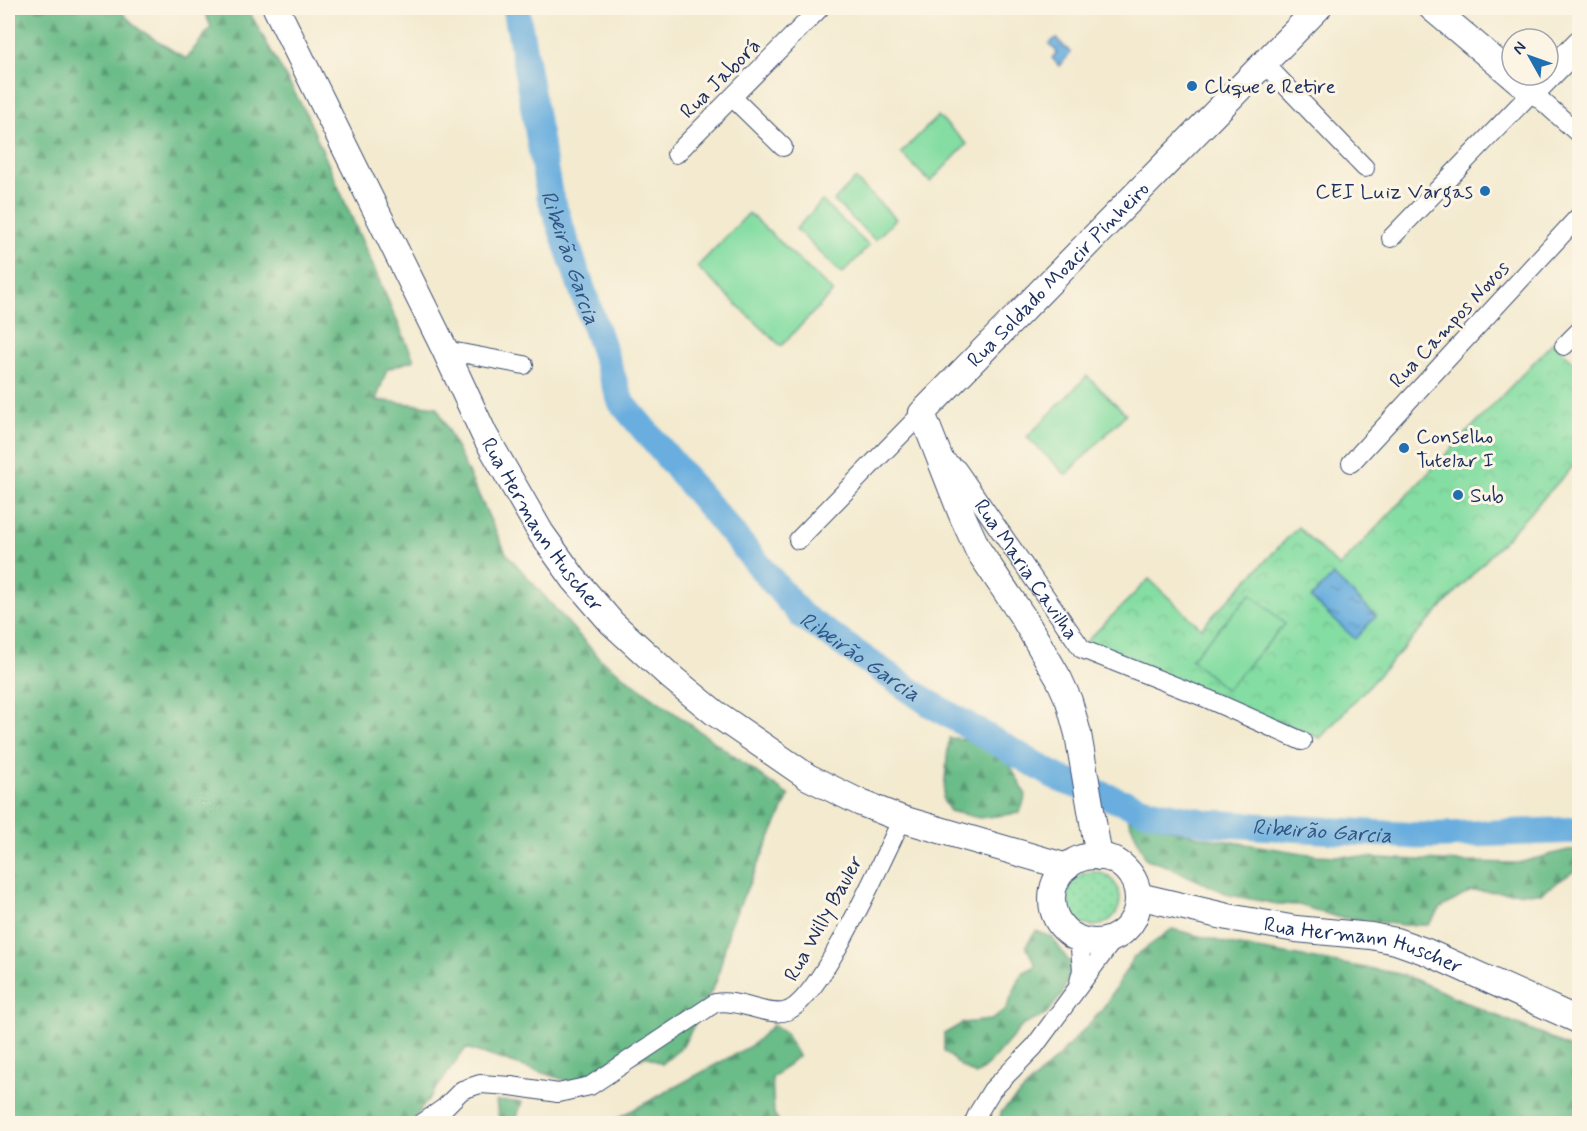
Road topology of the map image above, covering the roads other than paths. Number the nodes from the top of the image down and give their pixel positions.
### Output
1 (276, 8) edge
2 (820, 8) edge
3 (1318, 8) edge
4 (1432, 8) edge
5 (1580, 43) edge
6 (1264, 63) junction
7 (1532, 93) junction
8 (733, 98) junction
9 (1580, 135) edge
10 (783, 147) dead end
11 (676, 154) dead end
12 (1365, 168) dead end
13 (1580, 215) edge
14 (1391, 238) dead end
15 (1580, 330) edge
16 (1564, 346) dead end
17 (445, 350) junction
18 (524, 364) dead end
19 (922, 413) junction
20 (940, 456) junction
21 (1351, 463) dead end
22 (798, 540) dead end
23 (1302, 741) dead end
24 (902, 819) junction
25 (1007, 850) junction
26 (1099, 857) junction
27 (1067, 867) junction
28 (1052, 895) junction
29 (1138, 896) junction
30 (1116, 936) junction
31 (1079, 939) junction
32 (1076, 991) junction
33 (1580, 1021) edge
34 (421, 1124) edge
35 (974, 1124) edge

1 - 17 main road, Rua Hermann Huscher
2 - 8 street, Rua Jaborá
3 - 6 main road, Rua Soldado Moacir Pinheiro
4 - 7 main road
5 - 7 main road
6 - 12 street
6 - 19 main road, Rua Soldado Moacir Pinheiro
7 - 9 street
7 - 14 street
8 - 10 street
8 - 11 street, Rua Jaborá
13 - 21 street, Rua Campos Novos
15 - 16 street
17 - 18 street
17 - 24 main road, Rua Hermann Huscher
19 - 20 main road, Rua Maria Cavilha
19 - 22 street, Rua Soldado Moacir Pinheiro
20 - 23 street, Rua Maria Cavilha
20 - 26 main road
24 - 25 main road, Rua Hermann Huscher
24 - 34 street, Rua Willy Bauler
25 - 27 main road, Rua Hermann Huscher
25 - 28 main road, Rua Hermann Huscher
26 - 27 main road
26 - 29 main road
27 - 28 main road
28 - 31 main road
29 - 30 main road
29 - 33 main road, Rua Hermann Huscher
30 - 31 main road
30 - 32 street
31 - 32 street
32 - 35 street

